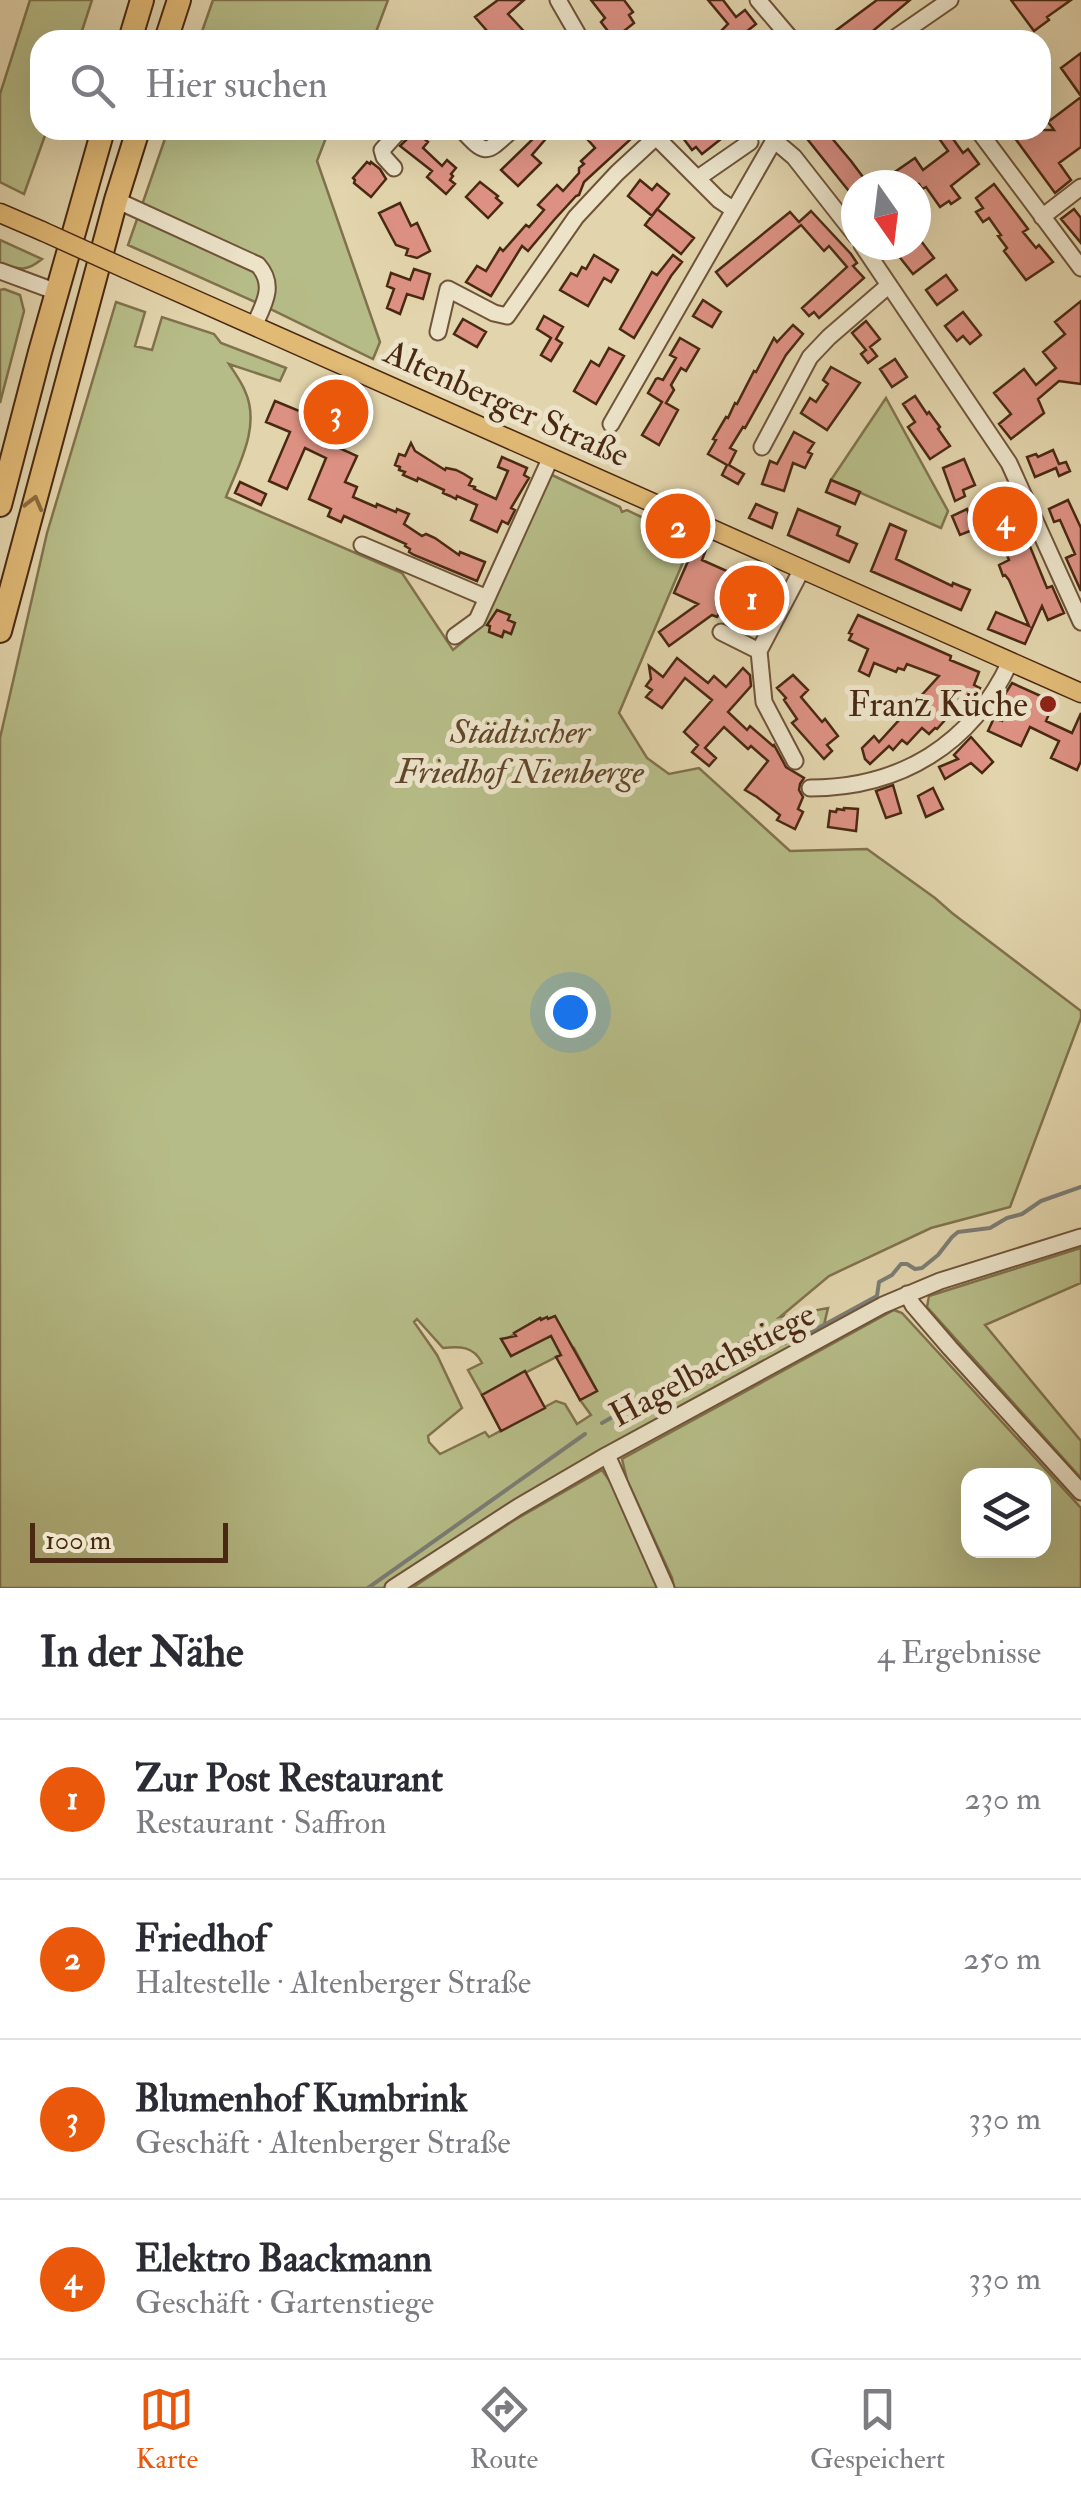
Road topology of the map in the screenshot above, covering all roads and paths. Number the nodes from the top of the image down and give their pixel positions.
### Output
1 (142, 0) edge
2 (179, 0) edge
3 (558, 0) edge
4 (758, 0) edge
5 (950, 0) edge
6 (133, 30) edge
7 (169, 30) edge
8 (575, 30) edge
9 (784, 30) edge
10 (917, 30) edge
11 (100, 140) edge
12 (135, 140) edge
13 (391, 140) edge
14 (471, 140) edge
15 (499, 140) edge
16 (646, 140) edge
17 (658, 140) edge
18 (774, 140) edge
19 (781, 140) edge
20 (985, 140) edge
21 (750, 142) dead end
22 (394, 168) dead end
23 (698, 178) junction
24 (1081, 187) edge
25 (116, 200) junction
26 (734, 210) junction
27 (0, 213) edge
28 (841, 217) edge
29 (1042, 218) junction
30 (872, 260) edge
31 (1080, 265) edge
32 (0, 271) edge
33 (889, 285) junction
34 (57, 292) junction
35 (254, 326) junction
36 (438, 332) dead end
37 (611, 424) dead end
38 (762, 447) dead end
39 (551, 458) junction
40 (0, 505) edge
41 (362, 544) dead end
42 (802, 569) junction
43 (486, 598) junction
44 (1079, 612) edge
45 (0, 631) edge
46 (721, 632) dead end
47 (455, 636) dead end
48 (759, 651) junction
49 (1010, 662) junction
50 (1079, 686) edge
51 (795, 761) dead end
52 (810, 788) dead end
53 (1081, 1238) edge
54 (906, 1294) junction
55 (607, 1454) junction
56 (1081, 1492) edge
57 (393, 1588) edge
58 (666, 1588) edge

1 - 6 highway
2 - 7 highway
3 - 8 street
4 - 9 street
5 - 10 street
11 - 34 highway
12 - 25 highway
13 - 22 street
14 - 15 street
16 - 36 street
17 - 23 street
18 - 26 street
19 - 28 street
20 - 29 street
21 - 23 street
23 - 26 street
24 - 29 street
25 - 35 street
45 -> 25 highway
26 - 37 street
27 - 35 main road, Altenberger Straße, bridge
29 - 31 street
30 - 33 street
32 - 34 street
33 - 38 street
33 - 44 street
34 - 40 highway
35 - 39 main road, Altenberger Straße
39 - 42 main road, Altenberger Straße
39 - 43 street
41 - 43 street
42 - 48 street
42 - 49 main road, Altenberger Straße
43 - 47 street
46 - 48 street
48 - 51 street
49 - 50 main road, Altenberger Straße
49 - 52 street
53 - 54 street, Hagelbachstiege
54 - 55 street, Hagelbachstiege
54 - 56 street
55 - 57 street, Hagelbachstiege
55 - 58 street

